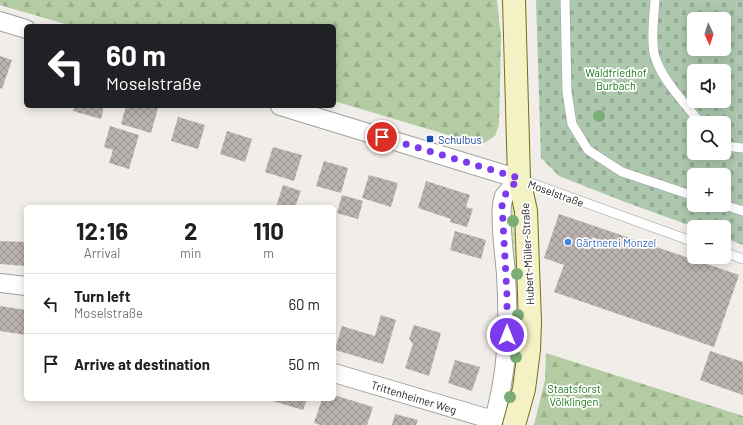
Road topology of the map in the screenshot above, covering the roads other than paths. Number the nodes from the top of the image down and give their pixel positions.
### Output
1 (514, 0) edge
2 (565, 0) edge
3 (655, 0) edge
4 (0, 22) edge
5 (24, 28) edge
6 (287, 108) edge
7 (695, 116) edge
8 (731, 147) edge
9 (743, 148) edge
10 (519, 178) junction
11 (687, 194) edge
12 (731, 207) edge
13 (743, 210) edge
14 (687, 239) edge
15 (731, 255) edge
16 (743, 259) edge
17 (0, 282) edge
18 (24, 286) edge
19 (336, 374) edge
20 (492, 423) edge
21 (514, 425) edge

1 - 10 main road, Hubert-Müller-Straße
2 - 11 lane
3 - 7 lane
4 - 5 street
6 - 10 street, Moselstraße
8 - 9 lane
10 - 14 lane, Moselstraße
10 - 20 street, Hubert-Müller-Straße
10 - 21 main road, Hubert-Müller-Straße
12 - 13 lane
15 - 16 lane
17 - 18 street
19 - 20 street, Trittenheimer Weg

